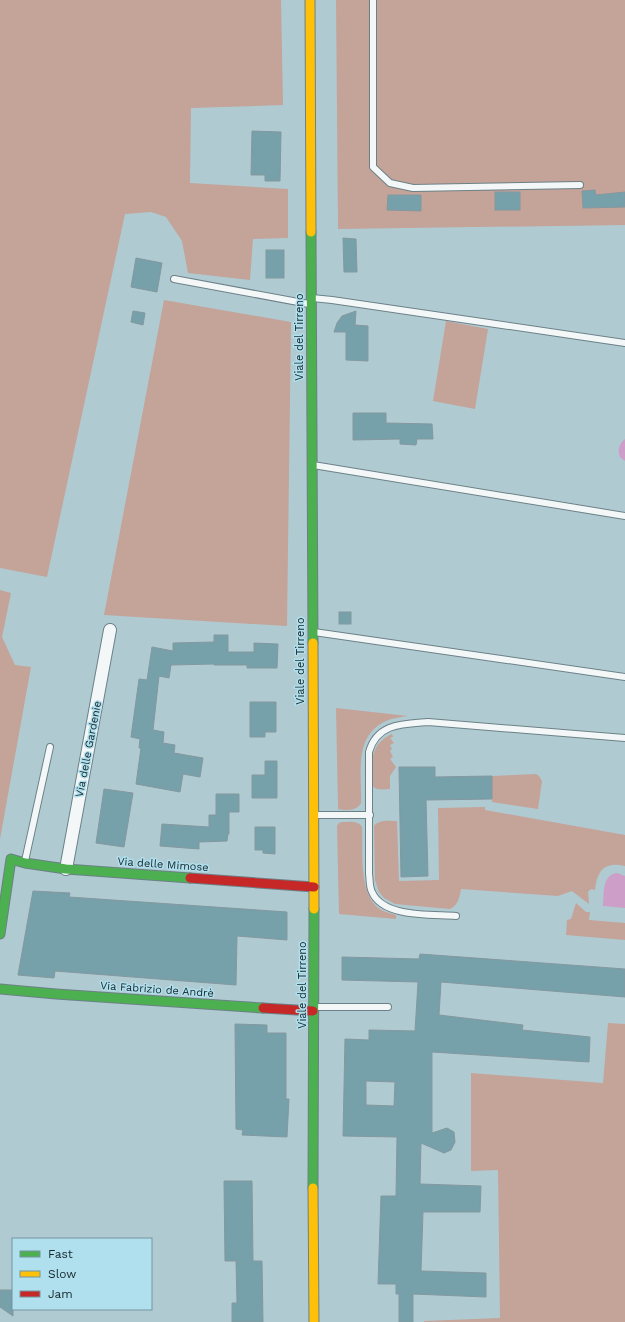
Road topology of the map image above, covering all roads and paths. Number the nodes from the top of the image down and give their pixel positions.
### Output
1 (310, 0) edge
2 (373, 0) edge
3 (580, 185) dead end
4 (174, 278) dead end
5 (311, 302) junction
6 (625, 343) edge
7 (311, 465) junction
8 (625, 516) edge
9 (110, 630) dead end
10 (312, 632) junction
11 (625, 676) edge
12 (625, 738) edge
13 (50, 747) dead end
14 (314, 815) junction
15 (370, 815) junction
16 (25, 863) junction
17 (66, 869) junction
18 (314, 888) junction
19 (456, 916) dead end
20 (0, 934) edge
21 (0, 988) edge
22 (388, 1007) dead end
23 (313, 1009) junction
24 (314, 1322) edge

1 - 5 main road, Viale del Tirreno
2 - 3 lane
4 - 5 lane
5 - 6 lane
5 - 7 main road, Viale del Tirreno
7 - 8 lane
7 - 10 main road, Viale del Tirreno
9 - 17 street, Via delle Gardenie
10 - 11 lane
10 - 14 main road, Viale del Tirreno
12 - 15 lane
13 - 16 lane
14 - 15 lane
14 - 18 main road, Viale del Tirreno
15 - 19 lane
16 - 17 main road, Via delle Mimose
16 - 20 main road, Via delle Mimose
17 - 18 main road, Via delle Mimose
18 - 23 main road, Viale del Tirreno
21 - 23 main road, Via Fabrizio de Andrè
22 - 23 lane
23 - 24 main road, Viale del Tirreno

